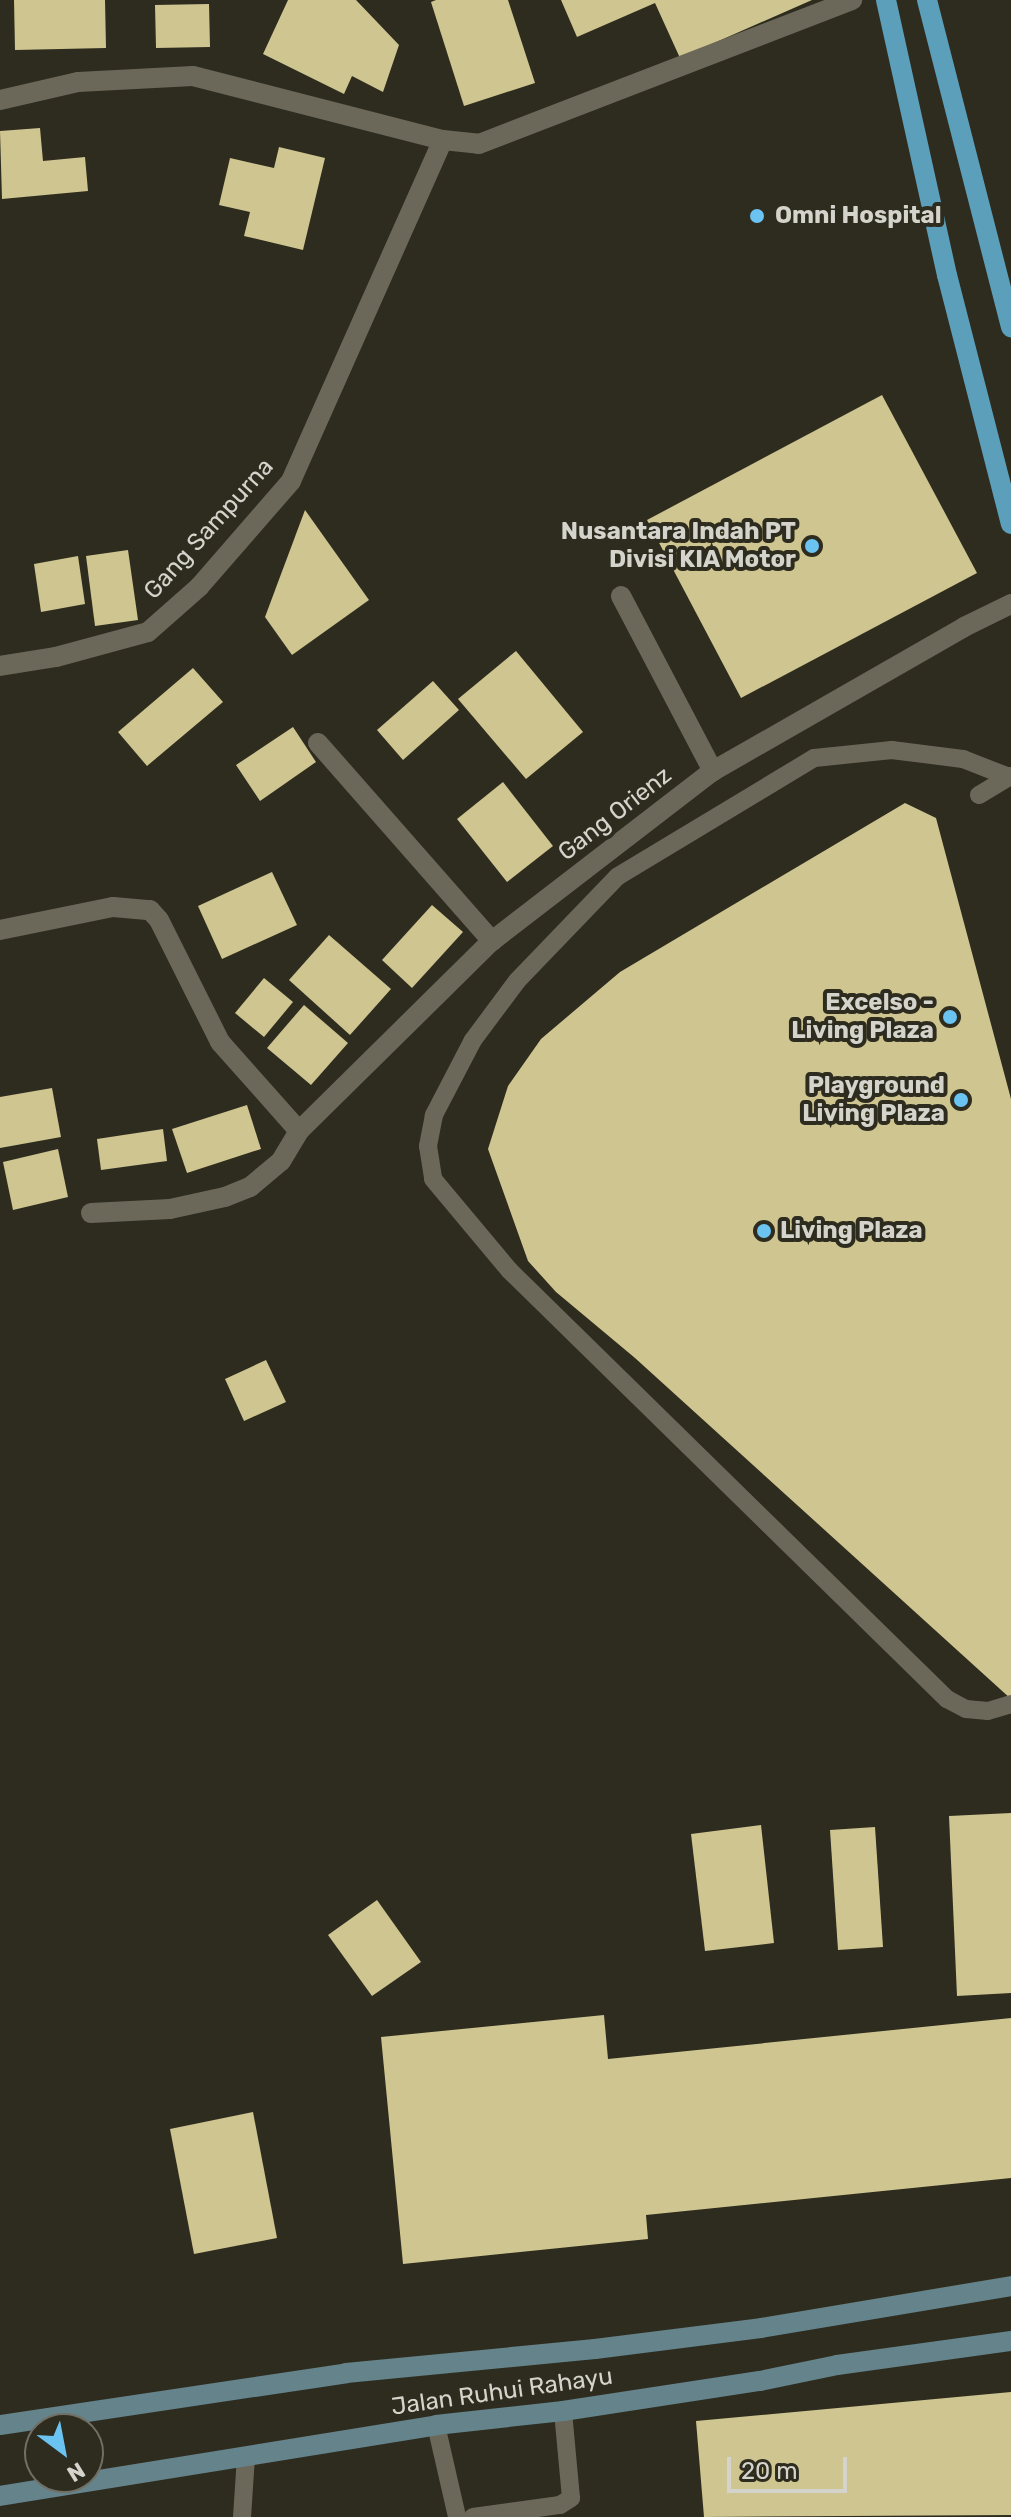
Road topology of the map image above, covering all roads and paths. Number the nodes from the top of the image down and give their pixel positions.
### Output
1 (852, 0) edge
2 (886, 0) edge
3 (927, 0) edge
4 (0, 100) edge
5 (443, 140) junction
6 (1005, 287) edge
7 (1011, 327) edge
8 (1011, 524) edge
9 (621, 596) dead end
10 (1011, 604) edge
11 (0, 666) edge
12 (318, 743) dead end
13 (713, 771) junction
14 (1010, 777) edge
15 (979, 795) dead end
16 (0, 930) edge
17 (492, 941) junction
18 (299, 1131) junction
19 (91, 1213) dead end
20 (1011, 1704) edge
21 (1011, 2286) edge
22 (1011, 2341) edge
23 (563, 2411) junction
24 (0, 2425) edge
25 (436, 2425) junction
26 (246, 2457) junction
27 (0, 2496) edge
28 (242, 2517) edge
29 (457, 2517) edge
30 (473, 2517) edge

1 - 5 street
2 - 8 main road
3 - 6 main road
4 - 5 street
5 - 11 street, Gang Sampurna
6 - 7 main road
9 - 13 street
10 - 13 street, Gang Orienz
12 - 17 street
13 - 17 street, Gang Orienz
14 - 15 lane
14 - 20 lane
16 - 18 street
17 - 18 street, Gang Orienz
18 - 19 street, Gang Orienz
21 - 24 main road, Jalan Ruhui Rahayu
22 - 23 main road, Jalan Ruhui Rahayu
23 - 25 main road, Jalan Ruhui Rahayu
23 - 30 lane
25 - 26 main road, Jalan Ruhui Rahayu
25 - 29 lane
26 - 27 main road, Jalan Ruhui Rahayu
26 - 28 lane

